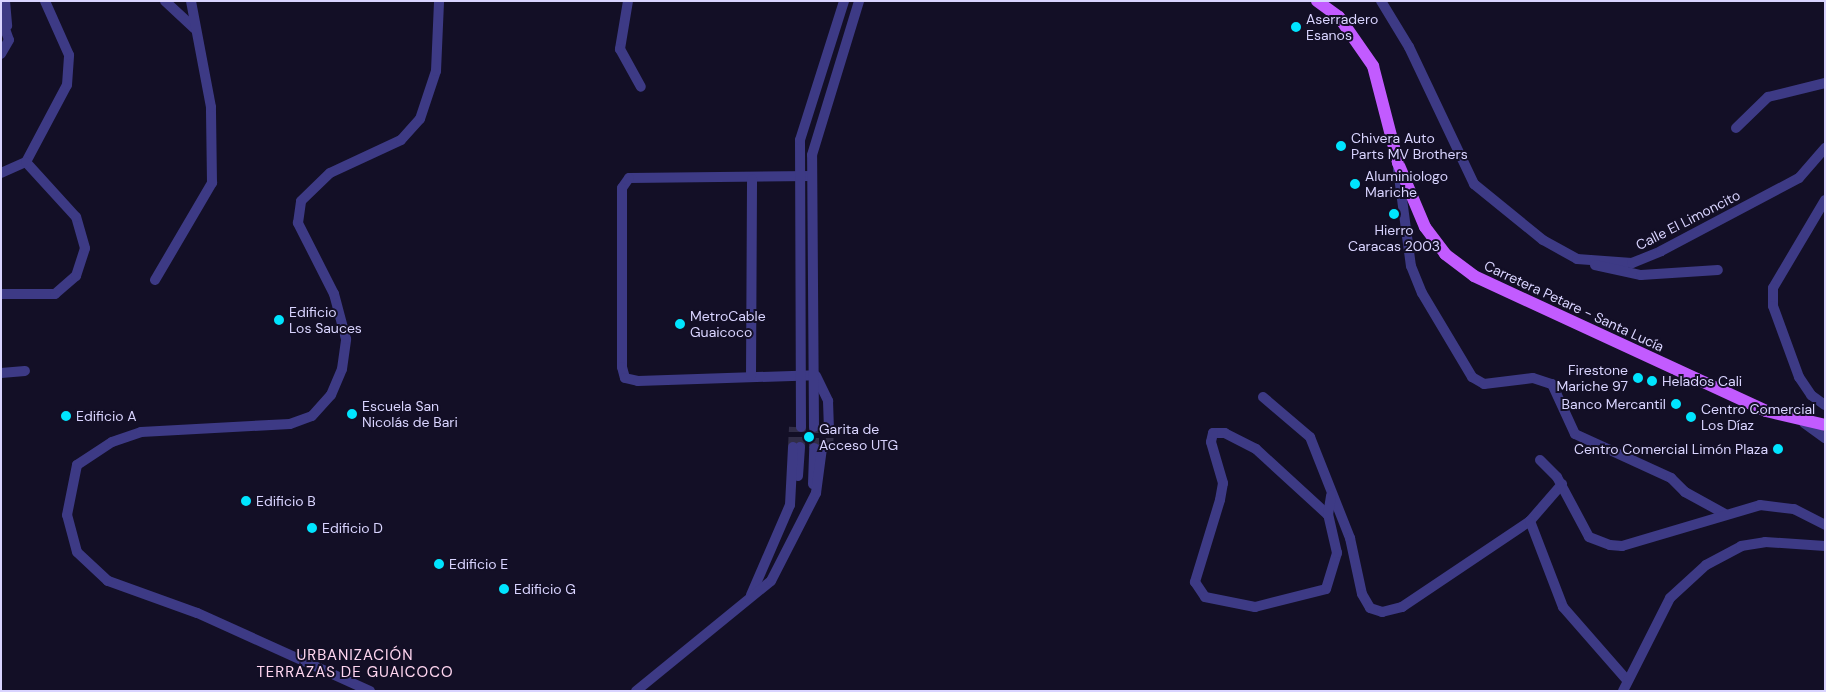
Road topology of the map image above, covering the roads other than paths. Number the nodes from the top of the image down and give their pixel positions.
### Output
1 (5, 1) edge
2 (45, 1) edge
3 (165, 1) edge
4 (192, 1) edge
5 (439, 1) edge
6 (628, 1) edge
7 (844, 1) edge
8 (859, 1) edge
9 (1317, 1) edge
10 (1381, 1) edge
11 (1, 18) edge
12 (194, 28) junction
13 (8, 35) junction
14 (1, 54) edge
15 (1825, 83) edge
16 (641, 87) dead end
17 (1736, 128) dead end
18 (1825, 148) edge
19 (26, 162) junction
20 (1398, 163) junction
21 (1, 173) edge
22 (811, 176) junction
23 (797, 177) junction
24 (752, 179) junction
25 (1825, 200) edge
26 (1577, 259) junction
27 (1718, 270) dead end
28 (155, 280) dead end
29 (1, 294) edge
30 (25, 371) dead end
31 (1, 372) edge
32 (802, 375) junction
33 (816, 375) junction
34 (751, 376) junction
35 (1263, 397) dead end
36 (1825, 405) edge
37 (1804, 423) junction
38 (1825, 425) edge
39 (797, 427) tunnel mouth
40 (1825, 438) edge
41 (796, 447) tunnel mouth
42 (821, 448) tunnel mouth
43 (1540, 460) dead end
44 (1562, 484) junction
45 (1331, 495) junction
46 (1725, 514) junction
47 (1328, 515) junction
48 (1530, 522) junction
49 (1825, 525) edge
50 (1825, 546) edge
51 (750, 598) junction
52 (1627, 680) junction
53 (370, 691) edge
54 (636, 691) edge
55 (1622, 691) edge

1 - 13 street
2 - 19 street
3 - 12 street
4 - 12 street
5 - 53 street
6 - 16 street
7 - 23 street
8 - 22 street
9 - 20 main road, Carretera Petare - Santa Lucía
10 - 26 street, Calle El Limoncito
11 - 13 street
12 - 28 street
13 - 14 street
15 - 17 street
18 - 26 street, Calle El Limoncito
19 - 21 street
19 - 29 street
20 - 37 main road, Carretera Petare - Santa Lucía
20 - 46 street
22 - 23 street
22 - 33 street
23 - 24 street
23 - 32 street
24 - 34 street
24 - 34 street
25 - 36 street
26 - 27 street
30 - 31 street
32 - 33 street
32 - 34 street
32 - 39 street
33 - 33 street
35 - 45 street
37 - 38 main road, Carretera Petare - Santa Lucía
37 - 40 street
41 - 51 street
42 - 51 street
43 - 44 street
44 - 46 street
44 - 48 street
45 - 47 street
45 - 48 street
46 - 49 street
47 - 47 street
48 - 52 street
50 - 52 street
51 - 54 street
52 - 55 street

